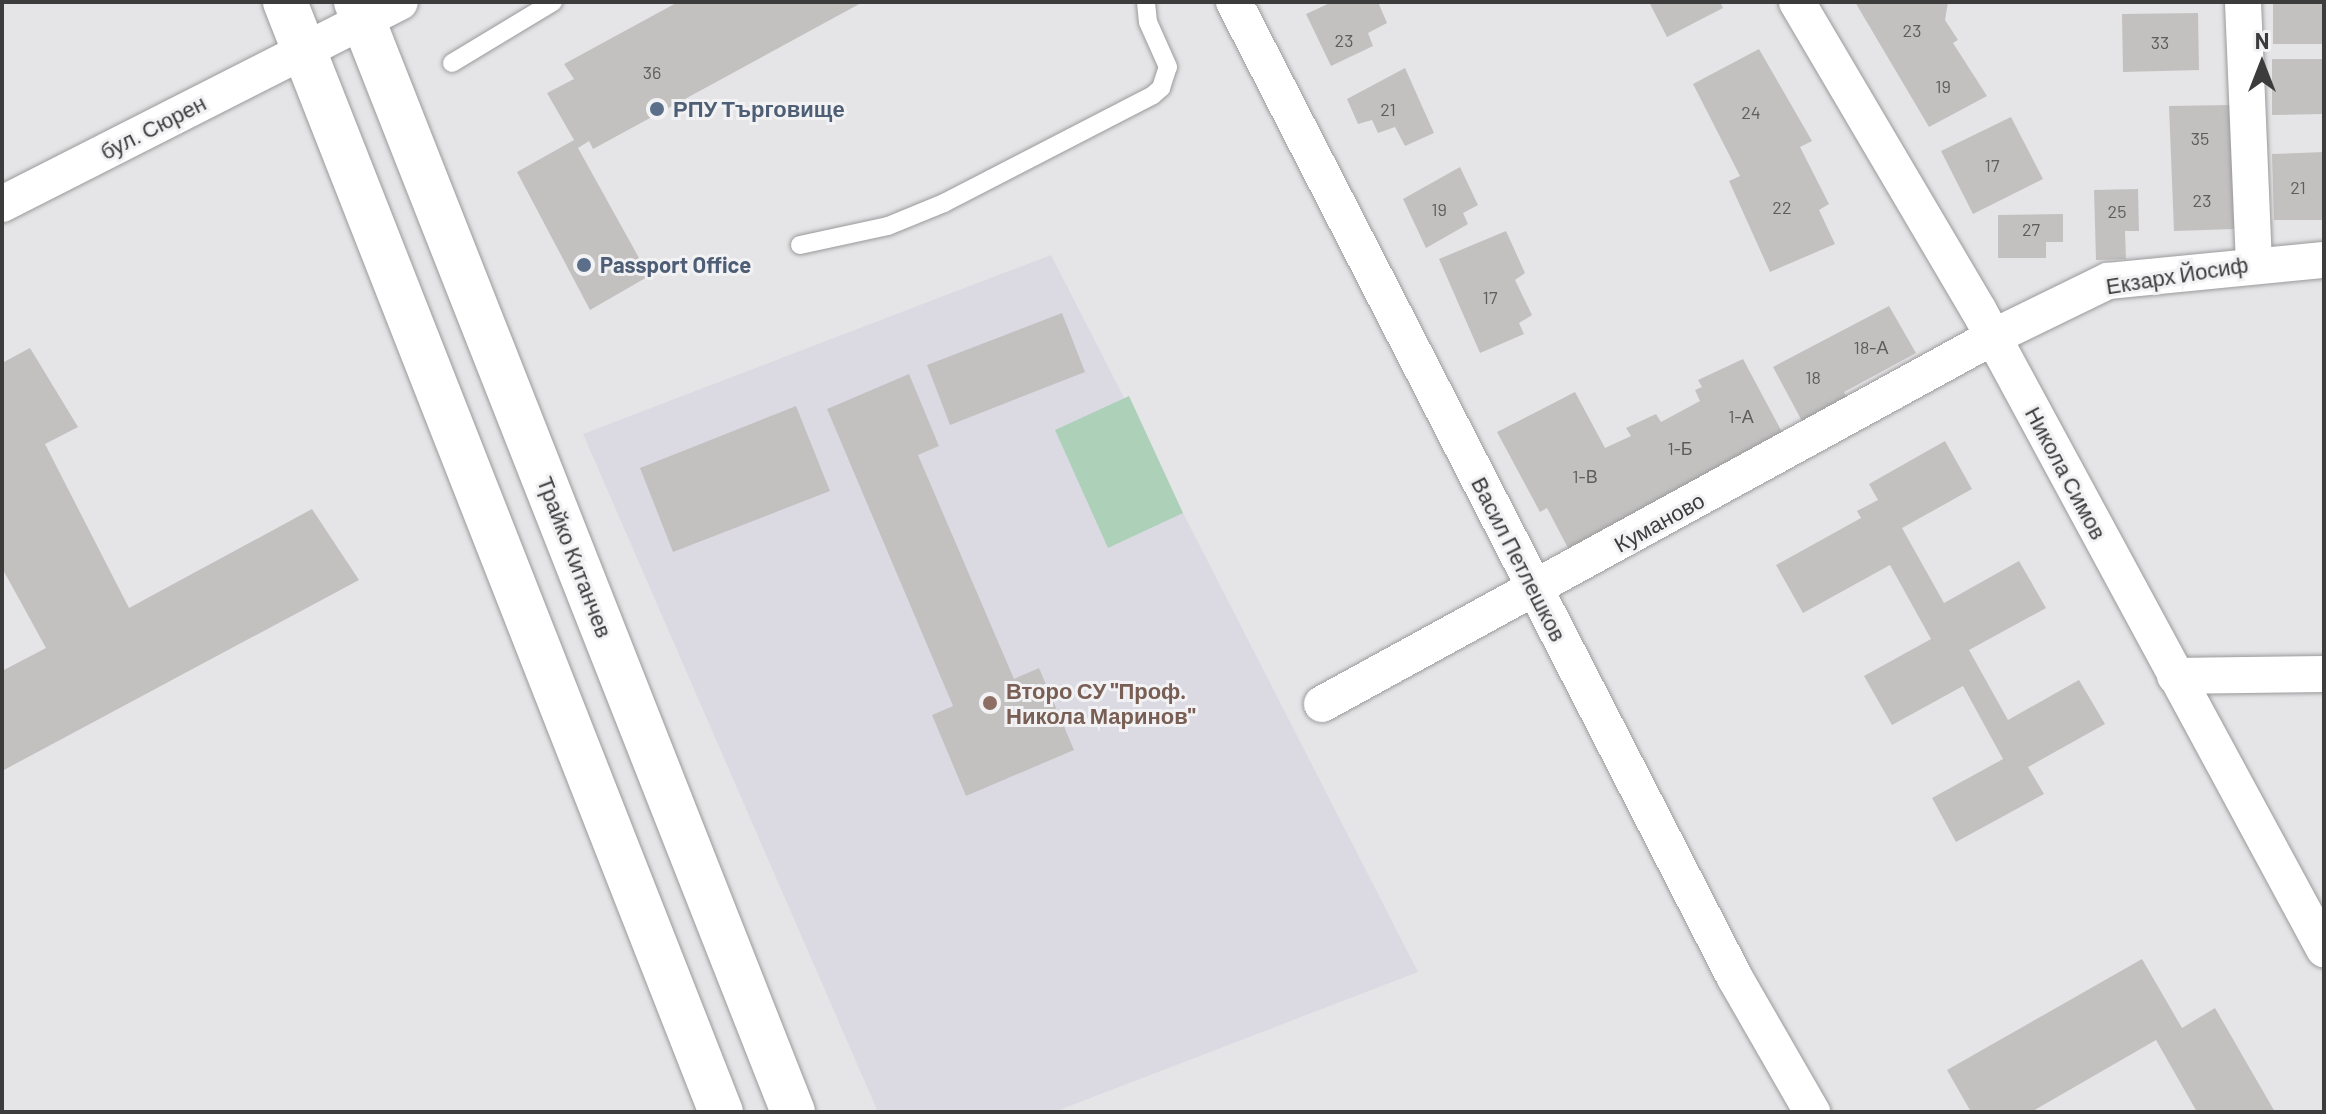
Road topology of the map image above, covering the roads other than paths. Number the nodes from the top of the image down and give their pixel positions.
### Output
1 (285, 2) edge
2 (553, 2) edge
3 (1146, 2) edge
4 (1234, 2) edge
5 (1797, 2) edge
6 (2243, 2) edge
7 (374, 8) edge
8 (304, 50) junction
9 (452, 63) dead end
10 (2, 204) edge
11 (800, 245) dead end
12 (2324, 260) edge
13 (2254, 263) junction
14 (1993, 337) junction
15 (1535, 591) junction
16 (2324, 674) edge
17 (2175, 676) junction
18 (1322, 704) dead end
19 (2324, 949) edge
20 (721, 1112) edge
21 (793, 1112) edge
22 (1812, 1112) edge

1 - 8 street
2 - 9 lane
3 - 11 lane
4 - 15 street, Васил Петлешков
5 - 14 street, Никола Симов
6 - 13 street
7 - 8 street, бул. Сюрен
7 - 21 street, Трайко Китанчев
8 - 10 street, бул. Сюрен
8 - 20 street
12 - 13 street, Екзарх Йосиф
13 - 14 street, Екзарх Йосиф
14 - 15 street, Куманово
14 - 17 street, Никола Симов
15 - 18 street, Куманово
15 - 22 street, Васил Петлешков
16 - 17 street
17 - 19 street, Никола Симов

